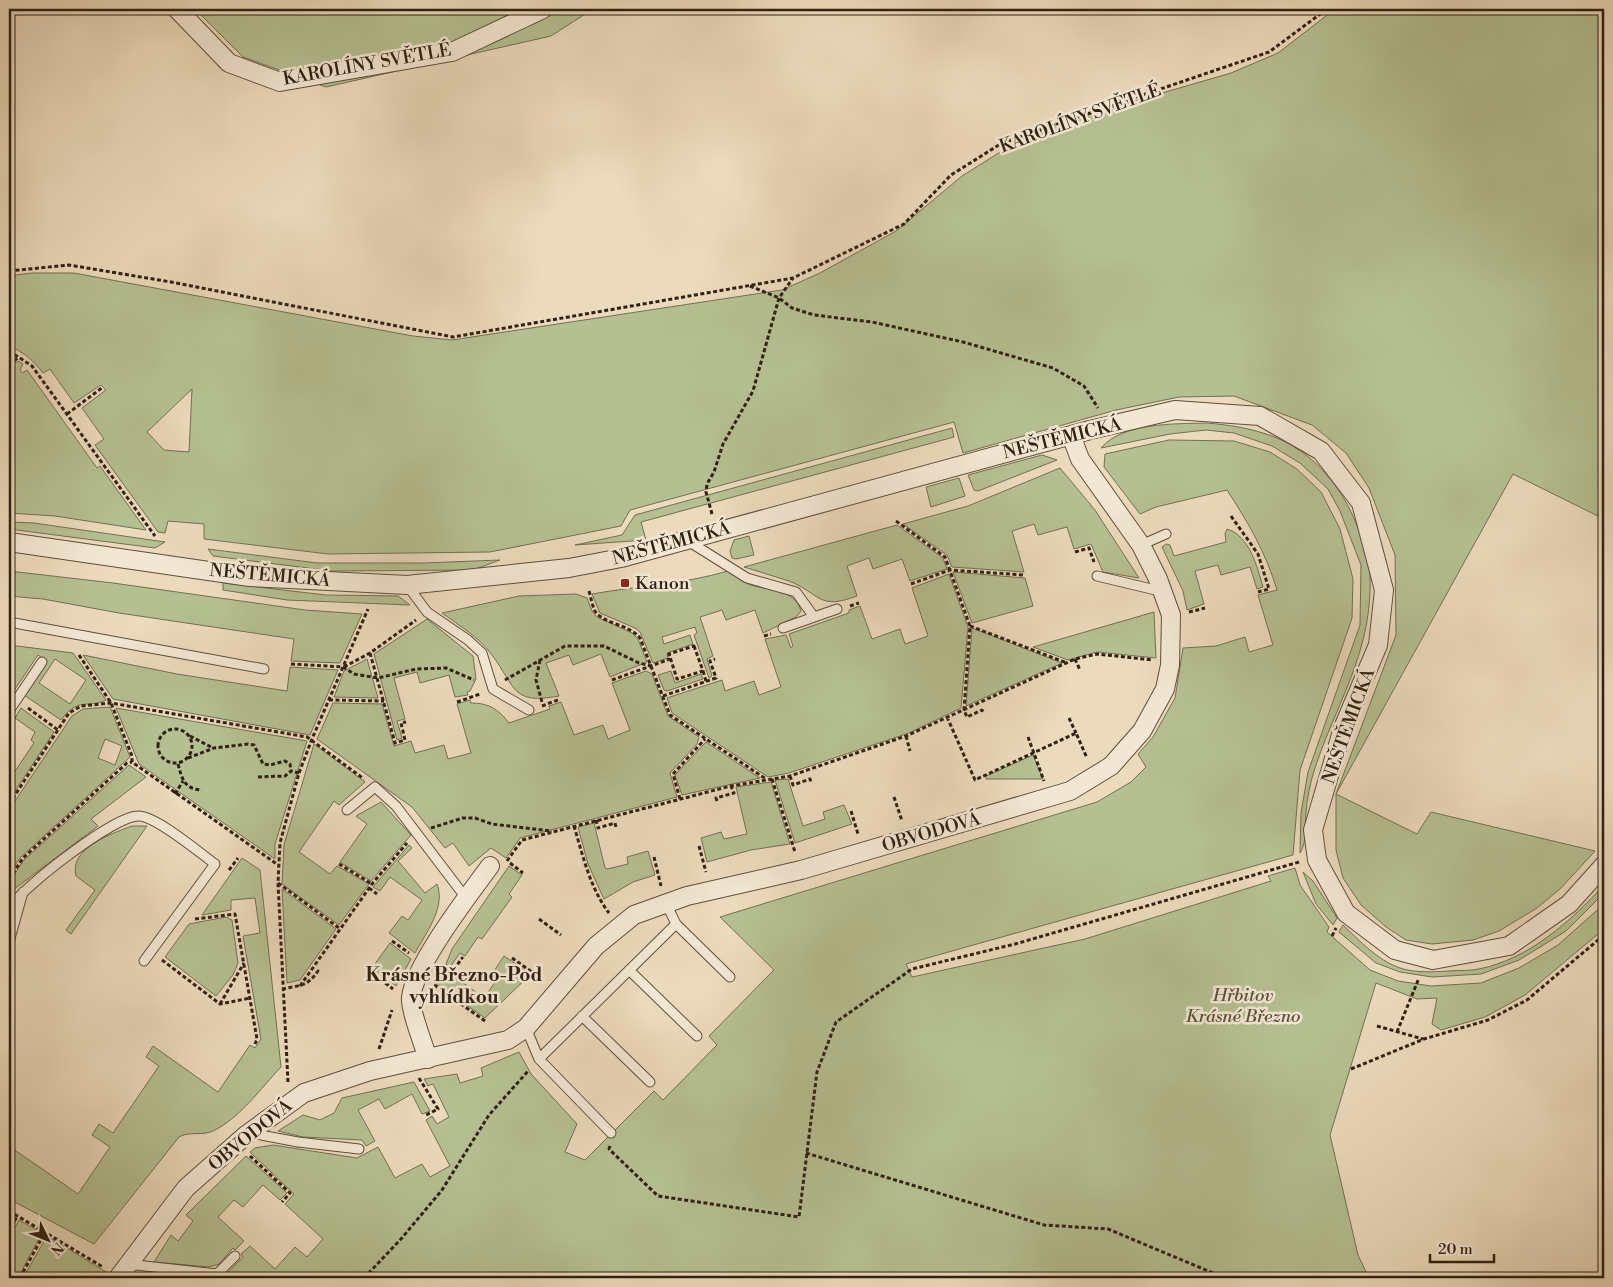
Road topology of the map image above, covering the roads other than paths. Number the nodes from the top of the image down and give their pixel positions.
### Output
1 (178, 9) edge
2 (543, 9) edge
3 (1071, 435) junction
4 (1166, 534) dead end
5 (686, 540) junction
6 (9, 542) edge
7 (1142, 544) junction
8 (1097, 576) dead end
9 (407, 585) junction
10 (1164, 592) junction
11 (838, 609) dead end
12 (814, 617) junction
13 (9, 622) edge
14 (784, 628) dead end
15 (42, 662) dead end
16 (264, 669) dead end
17 (529, 710) dead end
18 (9, 711) edge
19 (347, 810) dead end
20 (1604, 865) edge
21 (490, 866) road end
22 (23, 892) junction
23 (466, 898) junction
24 (666, 903) junction
25 (9, 908) edge
26 (676, 924) junction
27 (9, 942) edge
28 (144, 961) dead end
29 (629, 970) junction
30 (730, 977) dead end
31 (582, 1016) junction
32 (526, 1028) junction
33 (697, 1036) dead end
34 (428, 1059) junction
35 (539, 1059) junction
36 (650, 1082) dead end
37 (611, 1133) road end
38 (243, 1138) junction
39 (359, 1149) dead end
40 (235, 1256) dead end
41 (121, 1273) edge

1 - 2 street, KAROLÍNY SVĚTLÉ
3 - 5 street, NEŠTĚMICKÁ
3 - 7 street, OBVODOVÁ
3 - 20 street, NEŠTĚMICKÁ
4 - 7 lane
5 - 9 street, NEŠTĚMICKÁ
5 - 12 lane
6 - 9 street, NEŠTĚMICKÁ
7 - 10 street, OBVODOVÁ
8 - 10 lane
9 - 17 lane
10 - 24 street, OBVODOVÁ
11 - 12 lane
12 - 14 lane
13 - 16 lane
15 - 18 lane
19 - 23 lane
21 - 23 street
22 - 25 lane
22 - 27 lane
22 - 28 lane
23 - 34 street
24 - 26 lane
24 - 32 street, OBVODOVÁ
26 - 29 lane
26 - 30 lane
29 - 31 lane
29 - 33 lane
31 - 35 lane
31 - 36 lane
32 - 34 street, OBVODOVÁ
32 - 35 lane
34 - 38 street, OBVODOVÁ
35 - 37 lane
38 - 39 lane
38 - 41 street, OBVODOVÁ
40 - 41 lane

